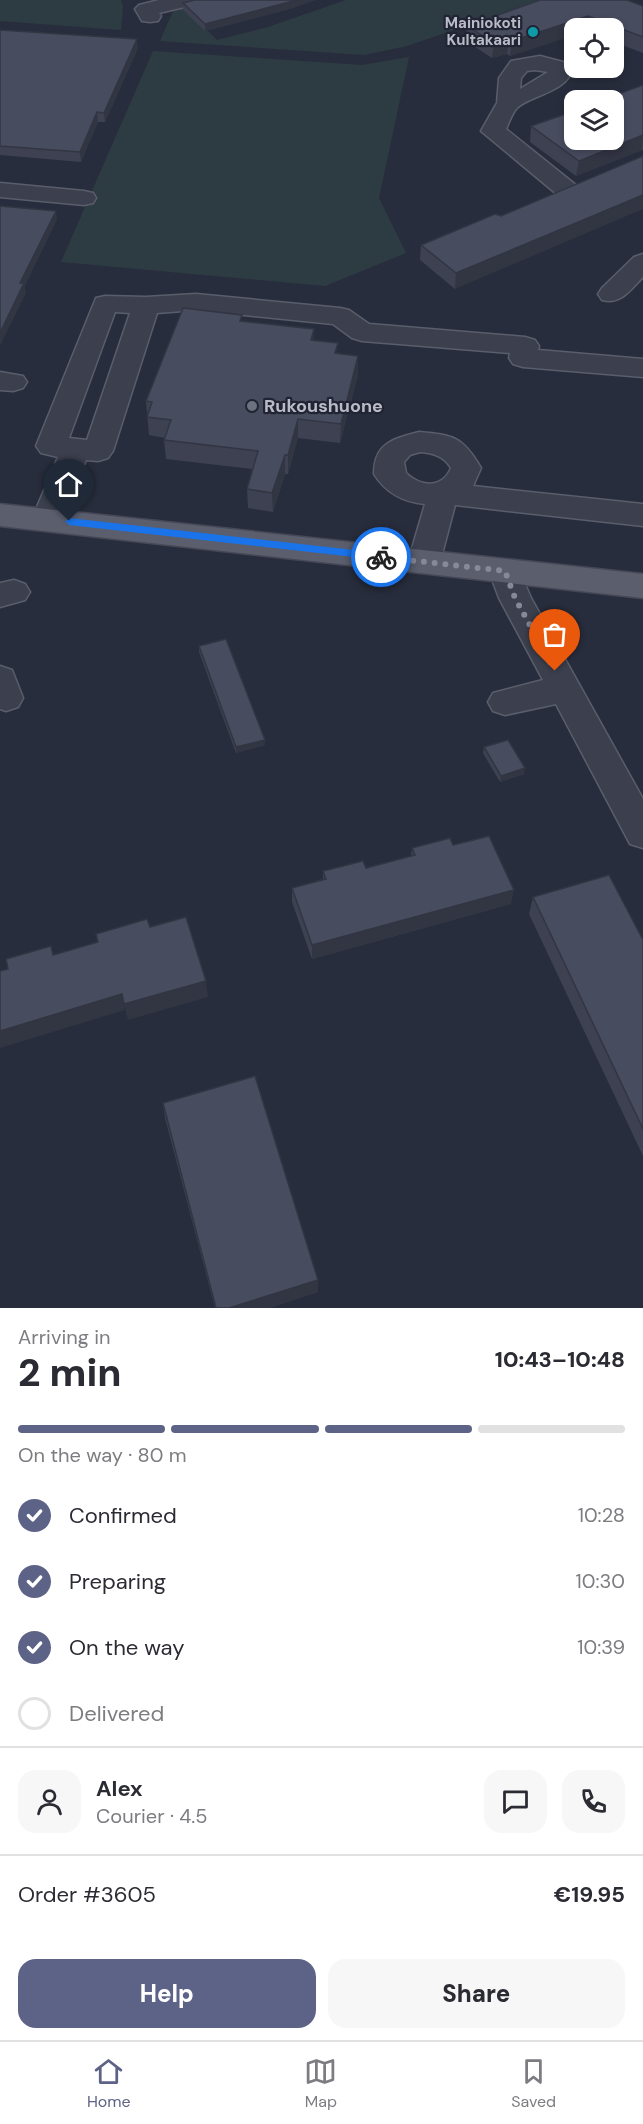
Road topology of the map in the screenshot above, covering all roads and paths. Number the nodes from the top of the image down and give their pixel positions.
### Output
1 (190, 0) edge
2 (150, 16) dead end
3 (508, 103) dead end
4 (0, 190) edge
5 (569, 191) edge
6 (84, 198) dead end
7 (643, 262) edge
8 (611, 294) dead end
9 (146, 305) junction
10 (643, 368) edge
11 (76, 448) junction
12 (0, 515) edge
13 (643, 515) edge
14 (47, 519) junction
15 (424, 562) junction
16 (505, 571) junction
17 (643, 586) edge
18 (564, 689) junction
19 (505, 702) dead end
20 (643, 833) edge

1 - 2 street
3 - 5 street
4 - 6 street
7 - 8 street
9 - 10 street
9 - 11 street
9 - 11 street
11 - 14 street
12 - 14 main road
13 - 15 street
14 - 15 main road
15 - 16 main road
16 - 17 main road
16 - 18 street
18 - 19 street
18 - 20 street

